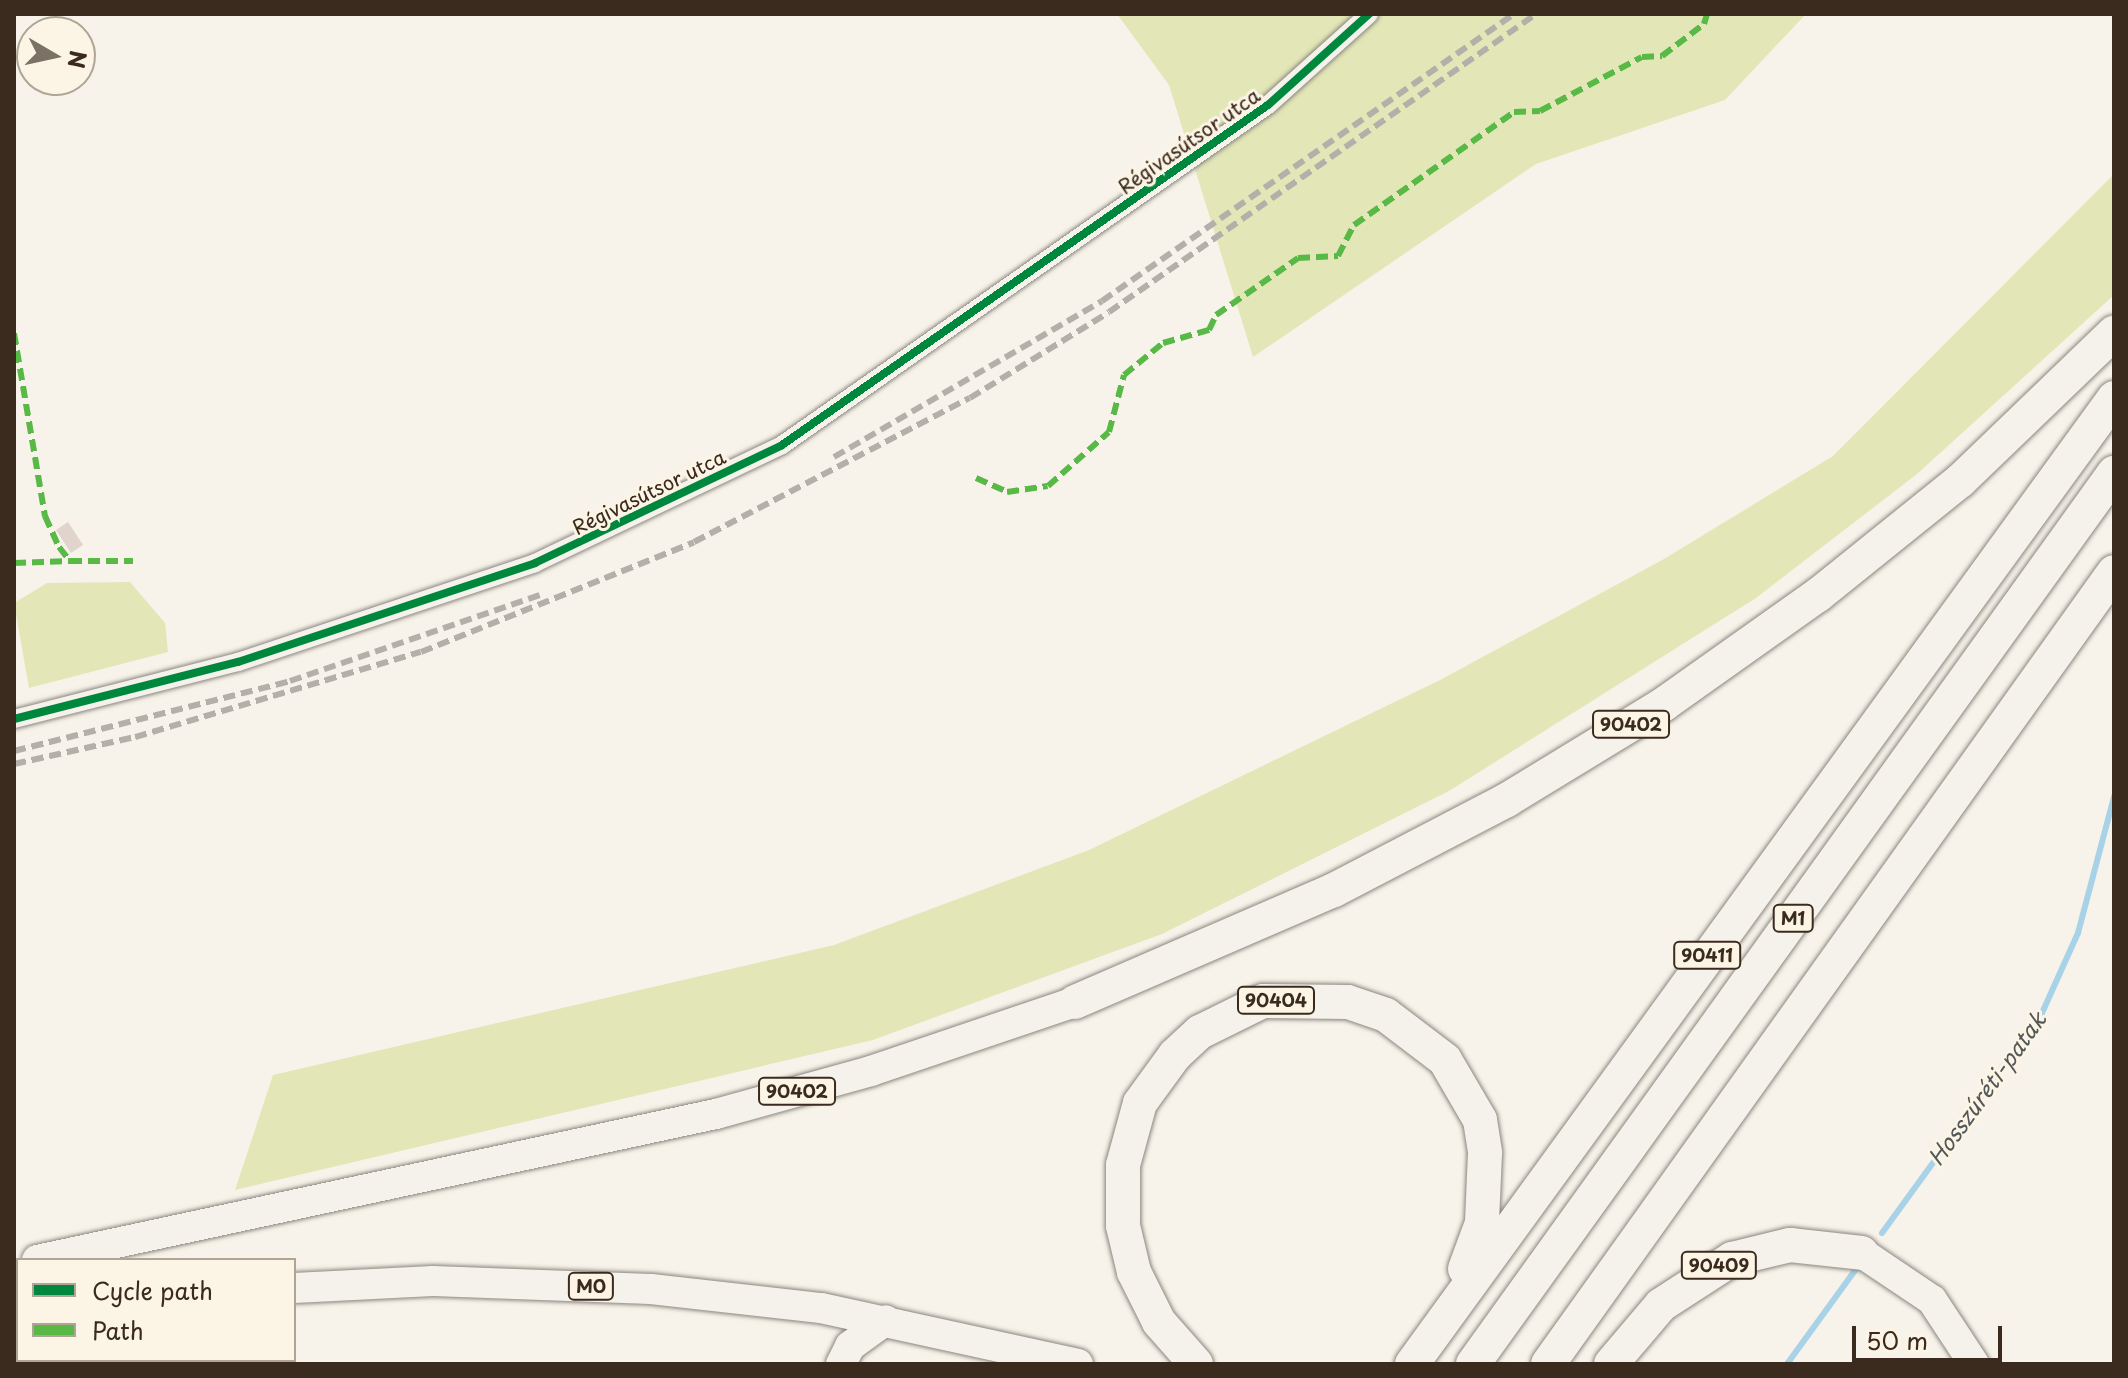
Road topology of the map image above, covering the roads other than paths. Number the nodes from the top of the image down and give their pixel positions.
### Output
1 (1369, 14) edge
2 (2114, 333) edge
3 (2114, 398) edge
4 (2114, 473) edge
5 (2114, 572) edge
6 (14, 719) edge
7 (1075, 1002) joint
8 (1862, 1253) joint
9 (46, 1258) edge
10 (296, 1288) edge
11 (1445, 1318) junction
12 (886, 1320) junction
13 (841, 1364) edge
14 (1078, 1364) edge
15 (1196, 1364) edge
16 (1412, 1364) edge
17 (1473, 1364) edge
18 (1548, 1364) edge
19 (1611, 1364) edge
20 (1974, 1364) edge

1 - 6 street, Régivasútsor utca
2 - 7 highway, 90402
3 - 11 highway, 90411
4 - 17 highway, M1
5 - 18 highway
7 - 9 highway, 90402
8 - 19 highway, 90409
8 - 20 highway, 90409
10 - 12 highway, M0
11 - 15 highway, 90404
11 - 16 highway, 90411
12 - 13 highway
12 - 14 highway

